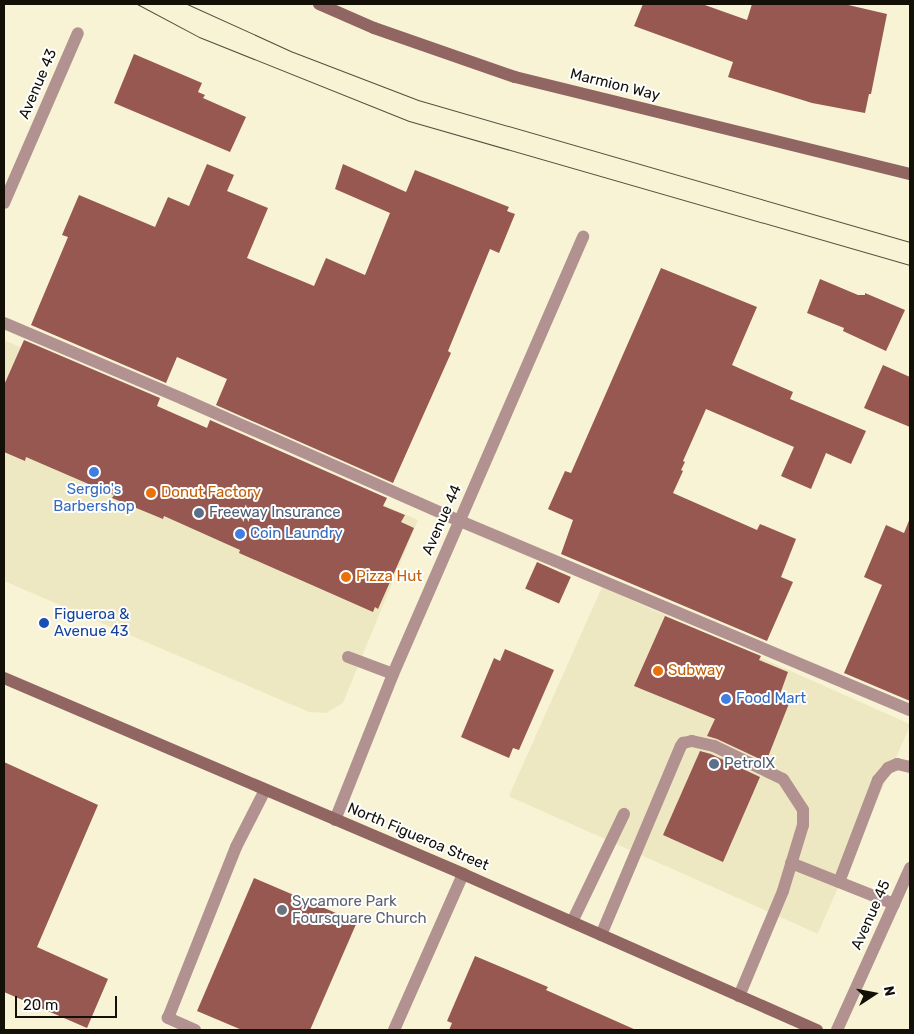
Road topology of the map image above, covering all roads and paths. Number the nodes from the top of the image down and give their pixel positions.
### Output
1 (319, 4) edge
2 (333, 7) edge
3 (78, 32) dead end
4 (910, 174) edge
5 (4, 204) edge
6 (583, 236) dead end
7 (4, 323) edge
8 (460, 521) junction
9 (348, 657) dead end
10 (393, 674) junction
11 (4, 678) edge
12 (910, 710) edge
13 (910, 767) edge
14 (265, 790) junction
15 (624, 814) dead end
16 (335, 820) junction
17 (791, 863) junction
18 (910, 868) edge
19 (463, 874) junction
20 (839, 882) junction
21 (894, 904) junction
22 (572, 922) junction
23 (601, 935) junction
24 (739, 996) junction
25 (195, 1030) edge
26 (394, 1030) edge
27 (817, 1030) edge
28 (837, 1030) edge

1 - 2 main road, Marmion Way
2 - 4 main road, Marmion Way
3 - 5 street, Avenue 43
6 - 8 street, Avenue 44
7 - 8 street
8 - 10 street, Avenue 44
8 - 12 street
9 - 10 street
10 - 16 street, Avenue 44
11 - 14 main road, North Figueroa Street
13 - 20 street
14 - 16 main road, North Figueroa Street
14 - 25 street
15 - 22 street
16 - 19 main road, North Figueroa Street
17 - 20 street
17 - 23 street
17 - 24 street
18 - 21 street, Avenue 45
19 - 22 main road, North Figueroa Street
19 - 26 street
20 - 21 street
21 - 28 street, Avenue 45
22 - 23 main road, North Figueroa Street
23 - 24 main road, North Figueroa Street
24 - 27 main road, North Figueroa Street

